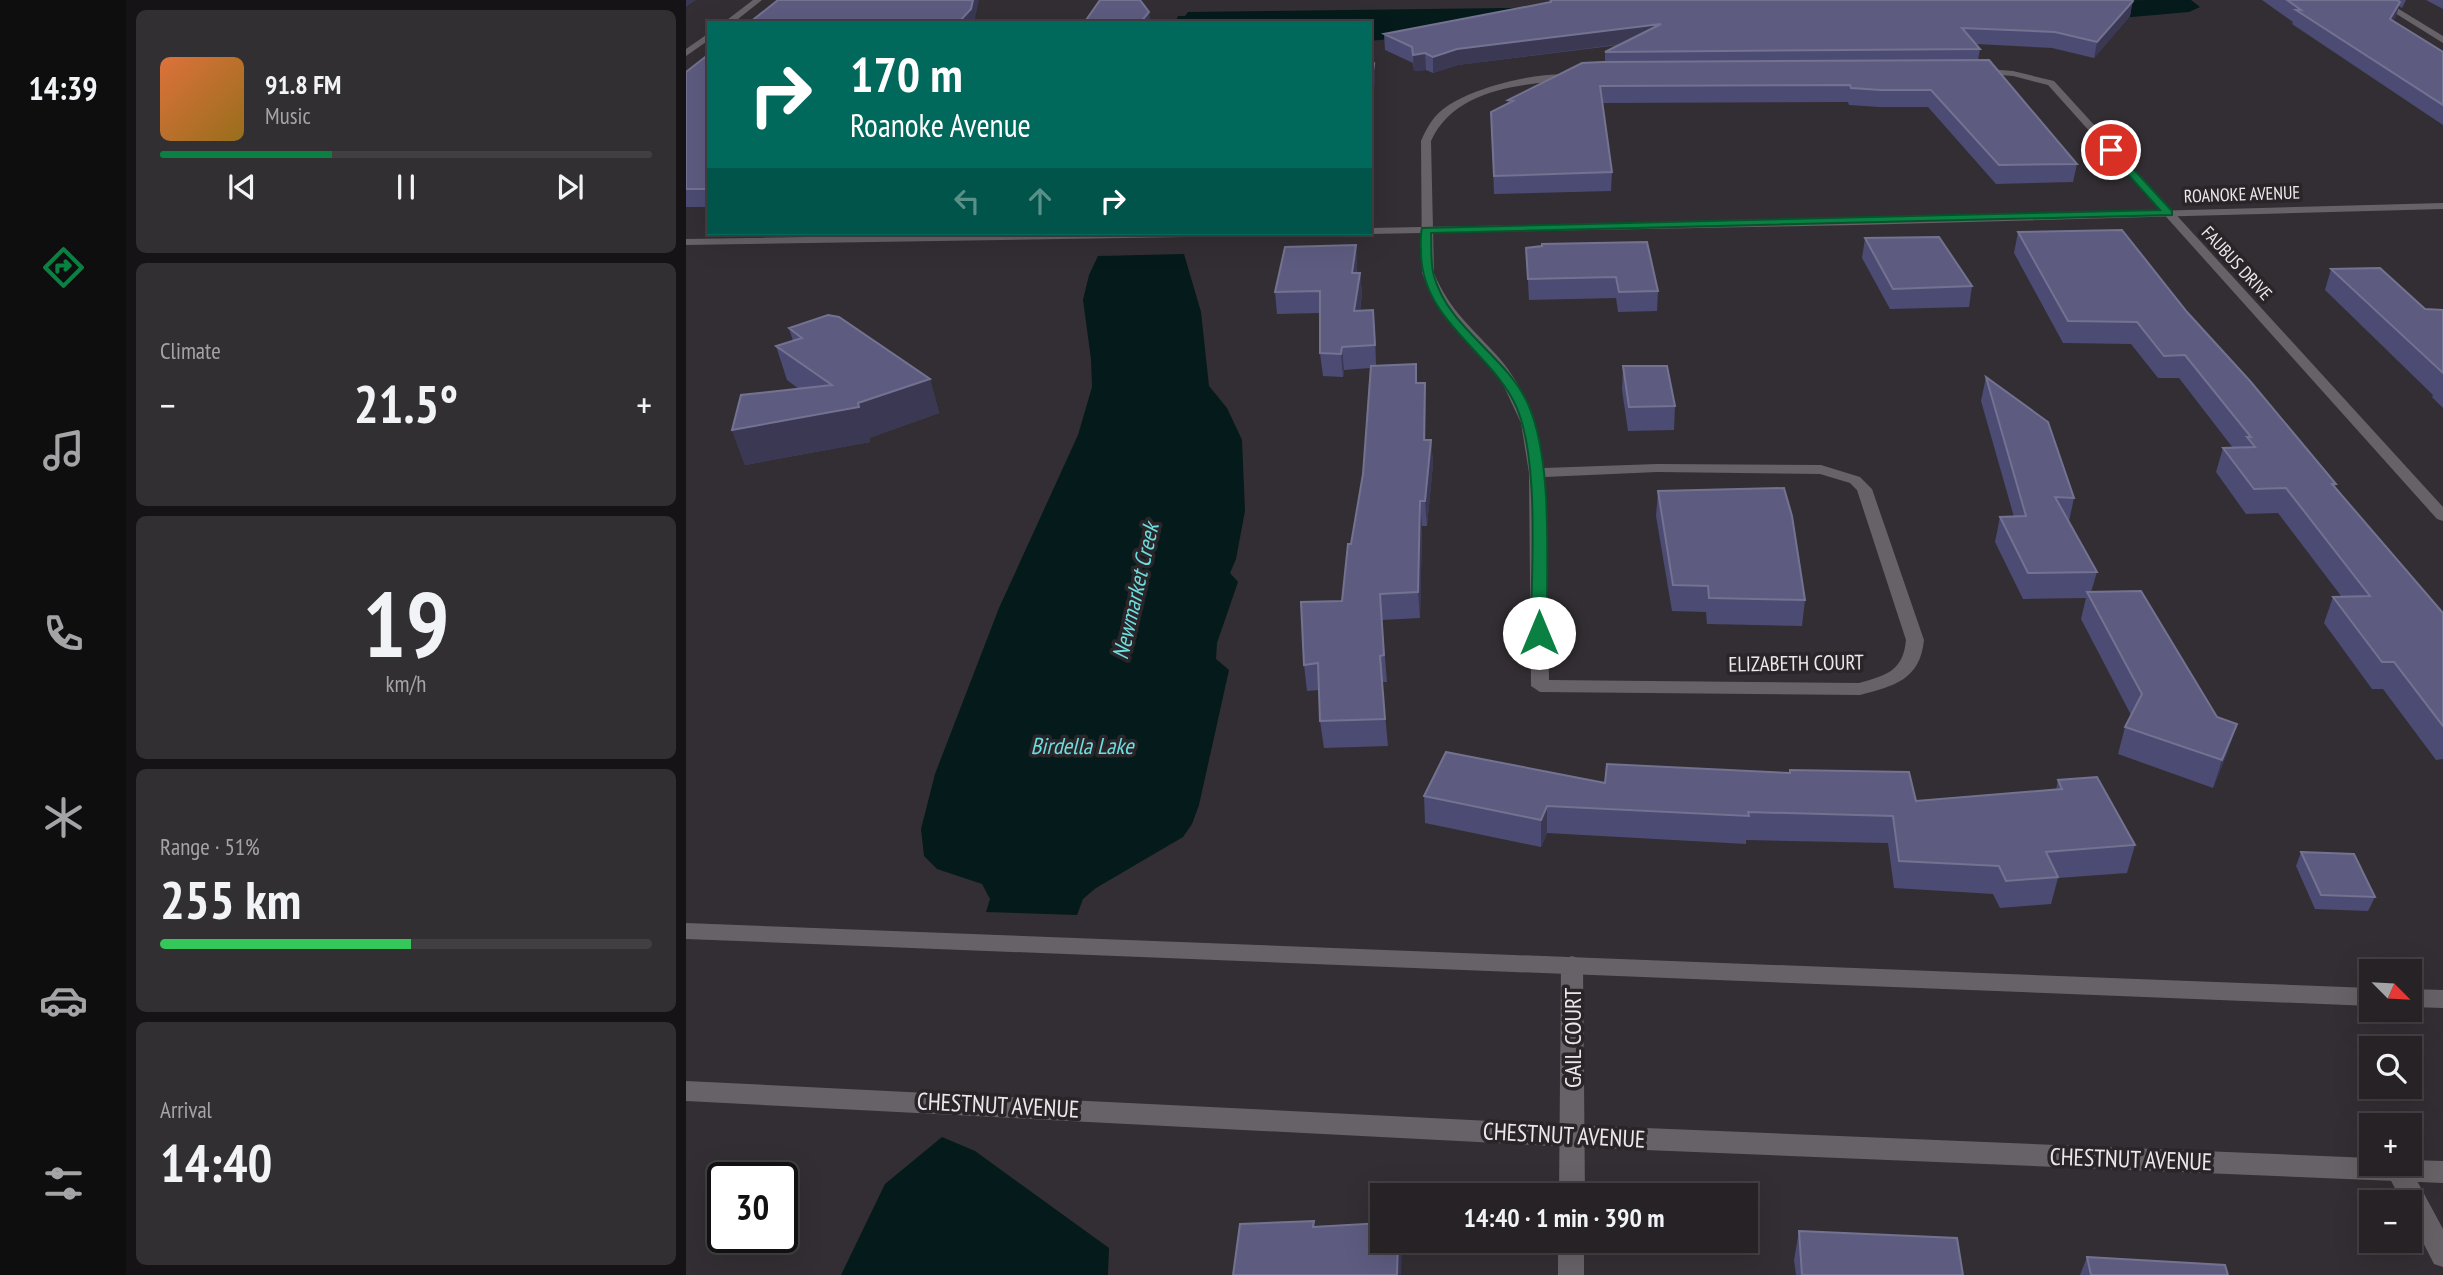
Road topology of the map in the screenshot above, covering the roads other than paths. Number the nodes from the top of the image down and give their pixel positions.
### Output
1 (758, 0) edge
2 (2378, 0) edge
3 (730, 21) edge
4 (707, 37) edge
5 (2443, 40) edge
6 (686, 53) edge
7 (1966, 71) edge
8 (1581, 76) edge
9 (2443, 206) edge
10 (2168, 213) junction
11 (1426, 230) junction
12 (1372, 231) edge
13 (994, 235) edge
14 (868, 236) edge
15 (686, 242) edge
16 (1537, 473) junction
17 (2443, 516) edge
18 (686, 930) edge
19 (1572, 965) junction
20 (2359, 997) edge
21 (2422, 998) edge
22 (2443, 999) edge
23 (686, 1091) edge
24 (1572, 1136) junction
25 (2359, 1169) edge
26 (2422, 1172) edge
27 (2443, 1172) edge
28 (2402, 1176) edge
29 (1572, 1183) edge
30 (1571, 1253) edge
31 (2443, 1255) edge
32 (1571, 1275) edge

1 - 3 street
2 - 5 street
4 - 6 street
7 - 10 street, FAUBUS DRIVE
8 - 11 street
9 - 10 street, ROANOKE AVENUE
10 - 11 street, ROANOKE AVENUE
10 - 17 street, FAUBUS DRIVE
11 - 12 street, ROANOKE AVENUE
11 - 16 street, ELIZABETH COURT
13 - 14 street
14 - 15 street
16 - 16 street, ELIZABETH COURT
18 - 19 street
19 - 20 street
19 - 24 street, GAIL COURT
21 - 22 street
23 - 24 street, CHESTNUT AVENUE
24 - 25 street, CHESTNUT AVENUE
24 - 29 street, GAIL COURT
26 - 27 street, CHESTNUT AVENUE
28 - 31 street
30 - 32 street

